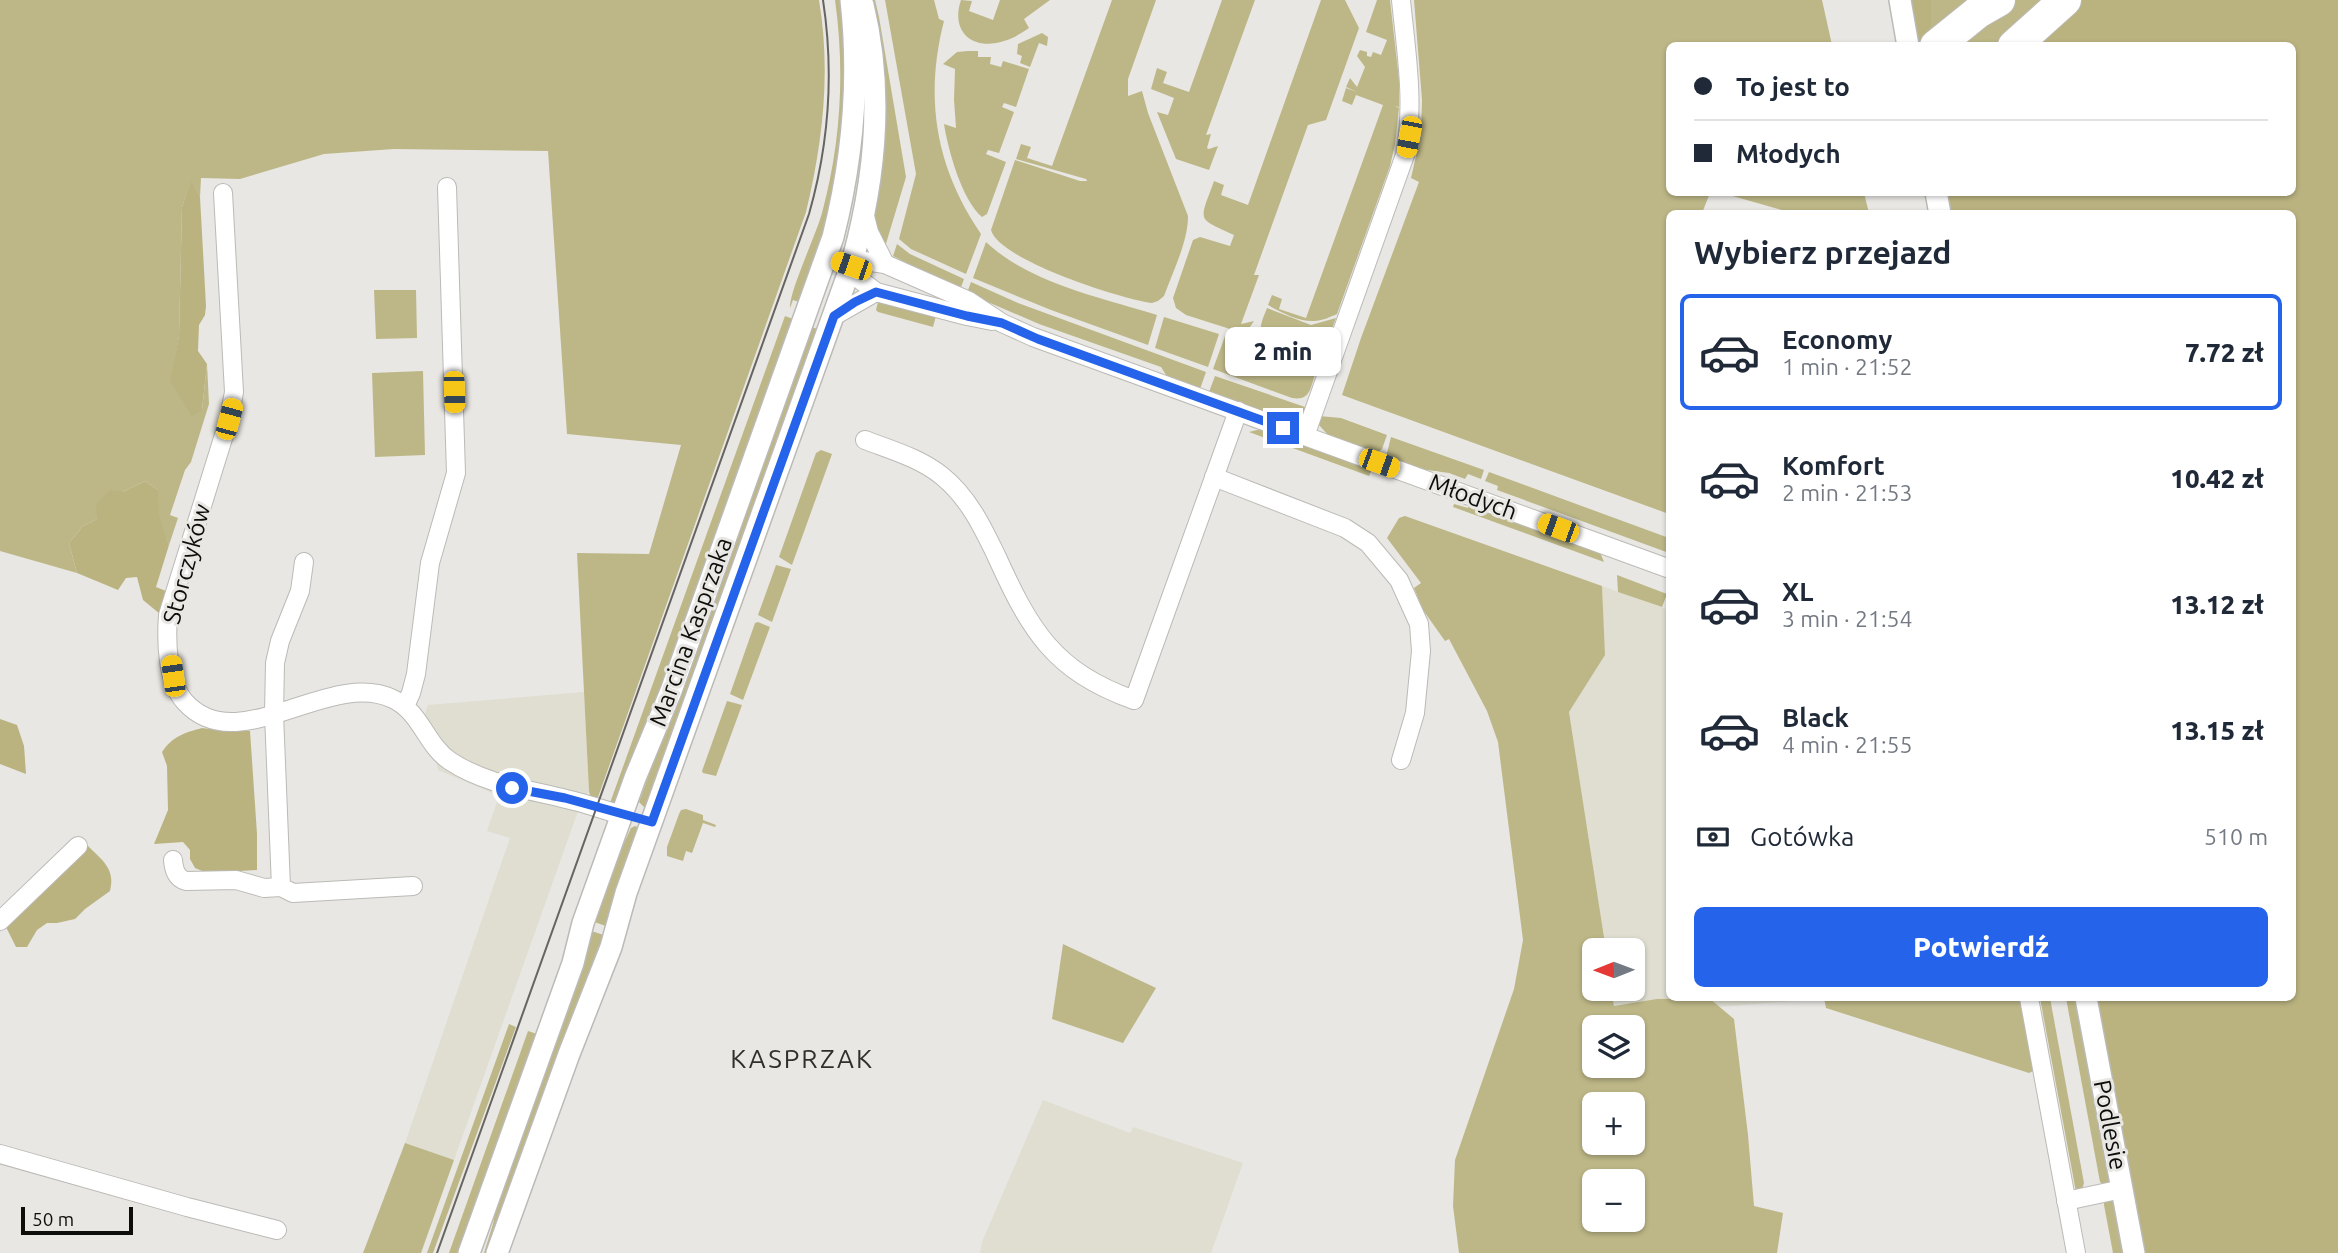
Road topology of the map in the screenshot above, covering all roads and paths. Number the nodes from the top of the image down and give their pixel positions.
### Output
1 (851, 0) edge
2 (861, 0) edge
3 (1401, 0) edge
4 (1900, 0) edge
5 (1999, 0) edge
6 (2065, 0) edge
7 (1908, 42) edge
8 (1941, 42) edge
9 (2018, 42) edge
10 (447, 187) dead end
11 (223, 193) dead end
12 (864, 212) junction
13 (826, 258) junction
14 (885, 264) junction
15 (851, 266) junction
16 (876, 292) junction
17 (834, 316) junction
18 (1002, 323) junction
19 (1238, 411) junction
20 (1305, 436) junction
21 (865, 440) dead end
22 (1214, 477) junction
23 (304, 562) dead end
24 (1666, 568) edge
25 (405, 706) junction
26 (274, 713) junction
27 (1401, 760) dead end
28 (622, 815) junction
29 (652, 822) junction
30 (78, 845) dead end
31 (173, 860) dead end
32 (414, 886) dead end
33 (281, 887) junction
34 (0, 921) edge
35 (2030, 1001) edge
36 (2087, 1001) edge
37 (0, 1154) edge
38 (2122, 1189) junction
39 (2066, 1201) junction
40 (277, 1230) dead end
41 (469, 1253) edge
42 (497, 1253) edge
43 (2076, 1253) edge
44 (2134, 1253) edge

1 - 13 street, Marcina Kasprzaka
2 - 12 street, Marcina Kasprzaka
3 - 20 street
4 - 7 street
5 - 8 highway
6 - 9 highway
10 - 25 street
11 - 26 street, Storczyków
12 - 14 street
12 - 15 street, Marcina Kasprzaka
13 - 15 street, Młodych
13 - 28 street, Marcina Kasprzaka
14 - 15 street, Młodych
14 - 18 street, Młodych
15 - 16 street, Młodych
15 - 17 street, Marcina Kasprzaka
16 - 17 street
16 - 18 street, Młodych
17 - 29 street, Marcina Kasprzaka
18 - 19 street, Młodych
19 - 20 street, Młodych
19 - 22 street
20 - 24 street, Młodych
21 - 22 street
22 - 27 street
23 - 26 street
25 - 26 street, Storczyków
25 - 28 street
26 - 33 street
28 - 29 street
28 - 41 street, Marcina Kasprzaka
29 - 42 street, Marcina Kasprzaka
30 - 34 street
31 - 33 street
32 - 33 street
35 - 39 street
36 - 38 street, Podlesie
37 - 40 street
38 - 39 street
38 - 44 street, Podlesie
39 - 43 street

